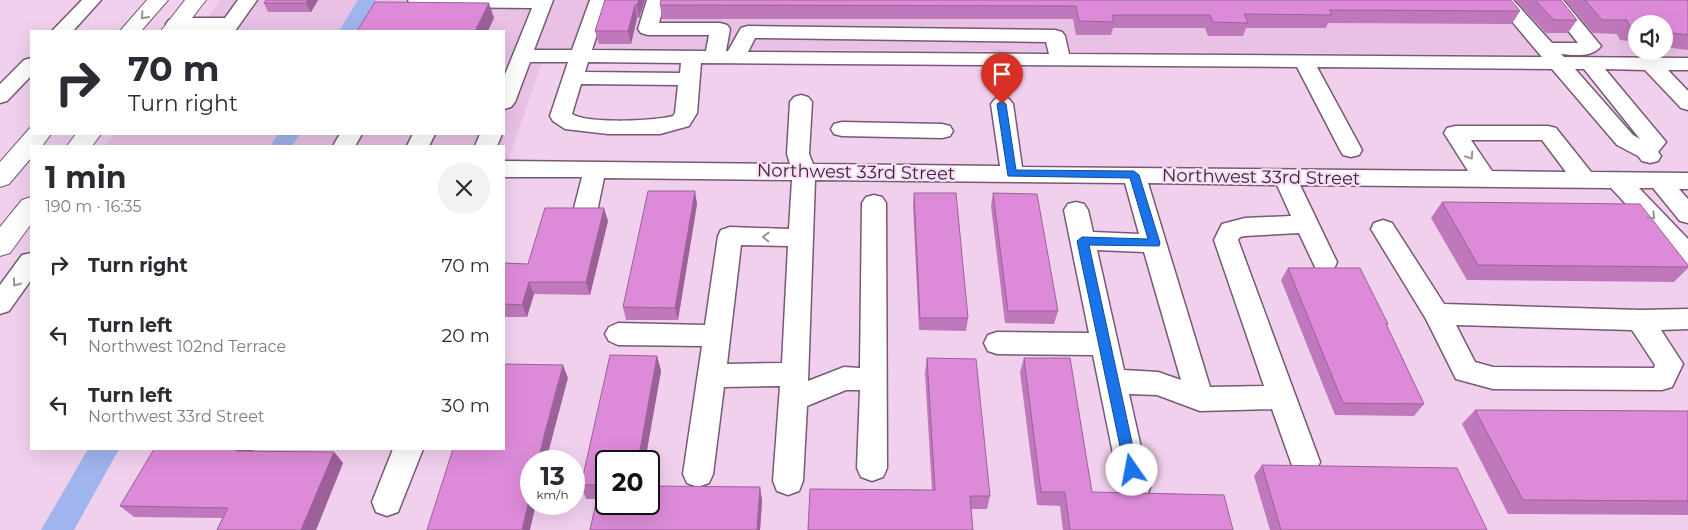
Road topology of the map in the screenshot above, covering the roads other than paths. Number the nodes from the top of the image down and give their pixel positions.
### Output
1 (92, 0) edge
2 (158, 0) edge
3 (196, 0) edge
4 (248, 0) edge
5 (418, 0) edge
6 (599, 0) edge
7 (656, 0) edge
8 (1504, 0) edge
9 (1553, 0) edge
10 (508, 1) edge
11 (544, 1) edge
12 (174, 28) edge
13 (228, 28) edge
14 (63, 30) edge
15 (131, 30) edge
16 (581, 56) junction
17 (1551, 56) junction
18 (692, 57) junction
19 (725, 57) junction
20 (1304, 62) junction
21 (1590, 64) junction
22 (1651, 64) junction
23 (1688, 64) edge
24 (30, 65) edge
25 (514, 65) edge
26 (573, 78) junction
27 (689, 79) junction
28 (2, 92) edge
29 (505, 98) edge
30 (801, 102) dead end
31 (1688, 103) edge
32 (1002, 104) dead end
33 (842, 129) dead end
34 (901, 130) junction
35 (942, 131) dead end
36 (38, 135) edge
37 (88, 135) edge
38 (80, 145) edge
39 (1351, 150) dead end
40 (1646, 151) junction
41 (505, 169) edge
42 (596, 170) junction
43 (804, 171) junction
44 (903, 172) junction
45 (1012, 174) junction
46 (1134, 175) junction
47 (0, 178) edge
48 (1285, 178) junction
49 (1486, 180) junction
50 (1585, 180) junction
51 (1618, 181) junction
52 (1673, 181) edge
53 (874, 203) dead end
54 (1076, 210) dead end
55 (585, 212) edge
56 (29, 213) edge
57 (1688, 215) edge
58 (1307, 224) junction
59 (1383, 229) dead end
60 (801, 238) junction
61 (1082, 241) junction
62 (1155, 243) junction
63 (0, 246) edge
64 (1688, 255) edge
65 (1325, 262) dead end
66 (30, 263) edge
67 (0, 304) edge
68 (1437, 314) junction
69 (1688, 319) edge
70 (1640, 320) junction
71 (618, 334) dead end
72 (718, 336) junction
73 (997, 343) dead end
74 (1105, 344) junction
75 (712, 376) junction
76 (874, 380) junction
77 (1112, 381) junction
78 (794, 386) junction
79 (1282, 397) junction
80 (1200, 399) junction
81 (408, 450) edge
82 (1306, 462) dead end
83 (872, 468) dead end
84 (698, 474) dead end
85 (788, 481) dead end
86 (1135, 488) dead end
87 (388, 502) dead end

1 - 14 street
2 -> 15 main road
3 - 12 main road
4 - 13 street
5 - 10 street
6 - 16 street
7 - 19 street
8 - 17 street
9 - 17 street
10 - 11 street
11 - 25 street
12 - 13 street
16 - 18 street
16 - 25 street
16 - 26 street
17 - 20 street
17 - 21 street
17 - 40 street
18 - 19 street
18 - 27 street
19 - 20 street
20 - 39 street
21 - 22 street
21 - 40 street
22 - 23 street
22 - 31 street
24 - 28 street
25 - 29 street
26 - 27 street
26 - 27 street
30 - 43 street
32 - 45 street
33 - 34 street
34 - 35 street
34 - 44 street
36 - 47 main road
37 - 38 main road
40 - 52 street
41 - 42 street, Northwest 33rd Street
42 - 43 street, Northwest 33rd Street
42 - 55 street
43 - 44 street, Northwest 33rd Street
43 - 60 street
44 - 45 street, Northwest 33rd Street
45 - 46 street, Northwest 33rd Street
46 - 48 street, Northwest 33rd Street
46 - 62 street
48 - 49 street, Northwest 33rd Street
48 - 58 street
49 - 50 street, Northwest 33rd Street
50 -> 49 street
50 - 51 street, Northwest 33rd Street
51 - 52 street, Northwest 33rd Street
51 -> 64 street
52 - 57 street
53 - 76 street
54 - 61 street
56 - 63 main road
58 - 65 street
58 - 79 street
59 - 68 street
60 -> 72 street
60 - 78 street
61 - 62 street
61 - 74 street
62 - 80 street
66 -> 67 street
68 - 70 street
68 - 70 street
69 - 70 street
71 - 72 street
72 - 75 street
73 - 74 street
74 - 77 street
75 - 78 street
75 - 84 street
76 - 78 street
76 - 83 street
77 - 80 street
77 - 86 street
78 - 85 street
79 - 80 street
79 - 82 street
81 - 87 street

